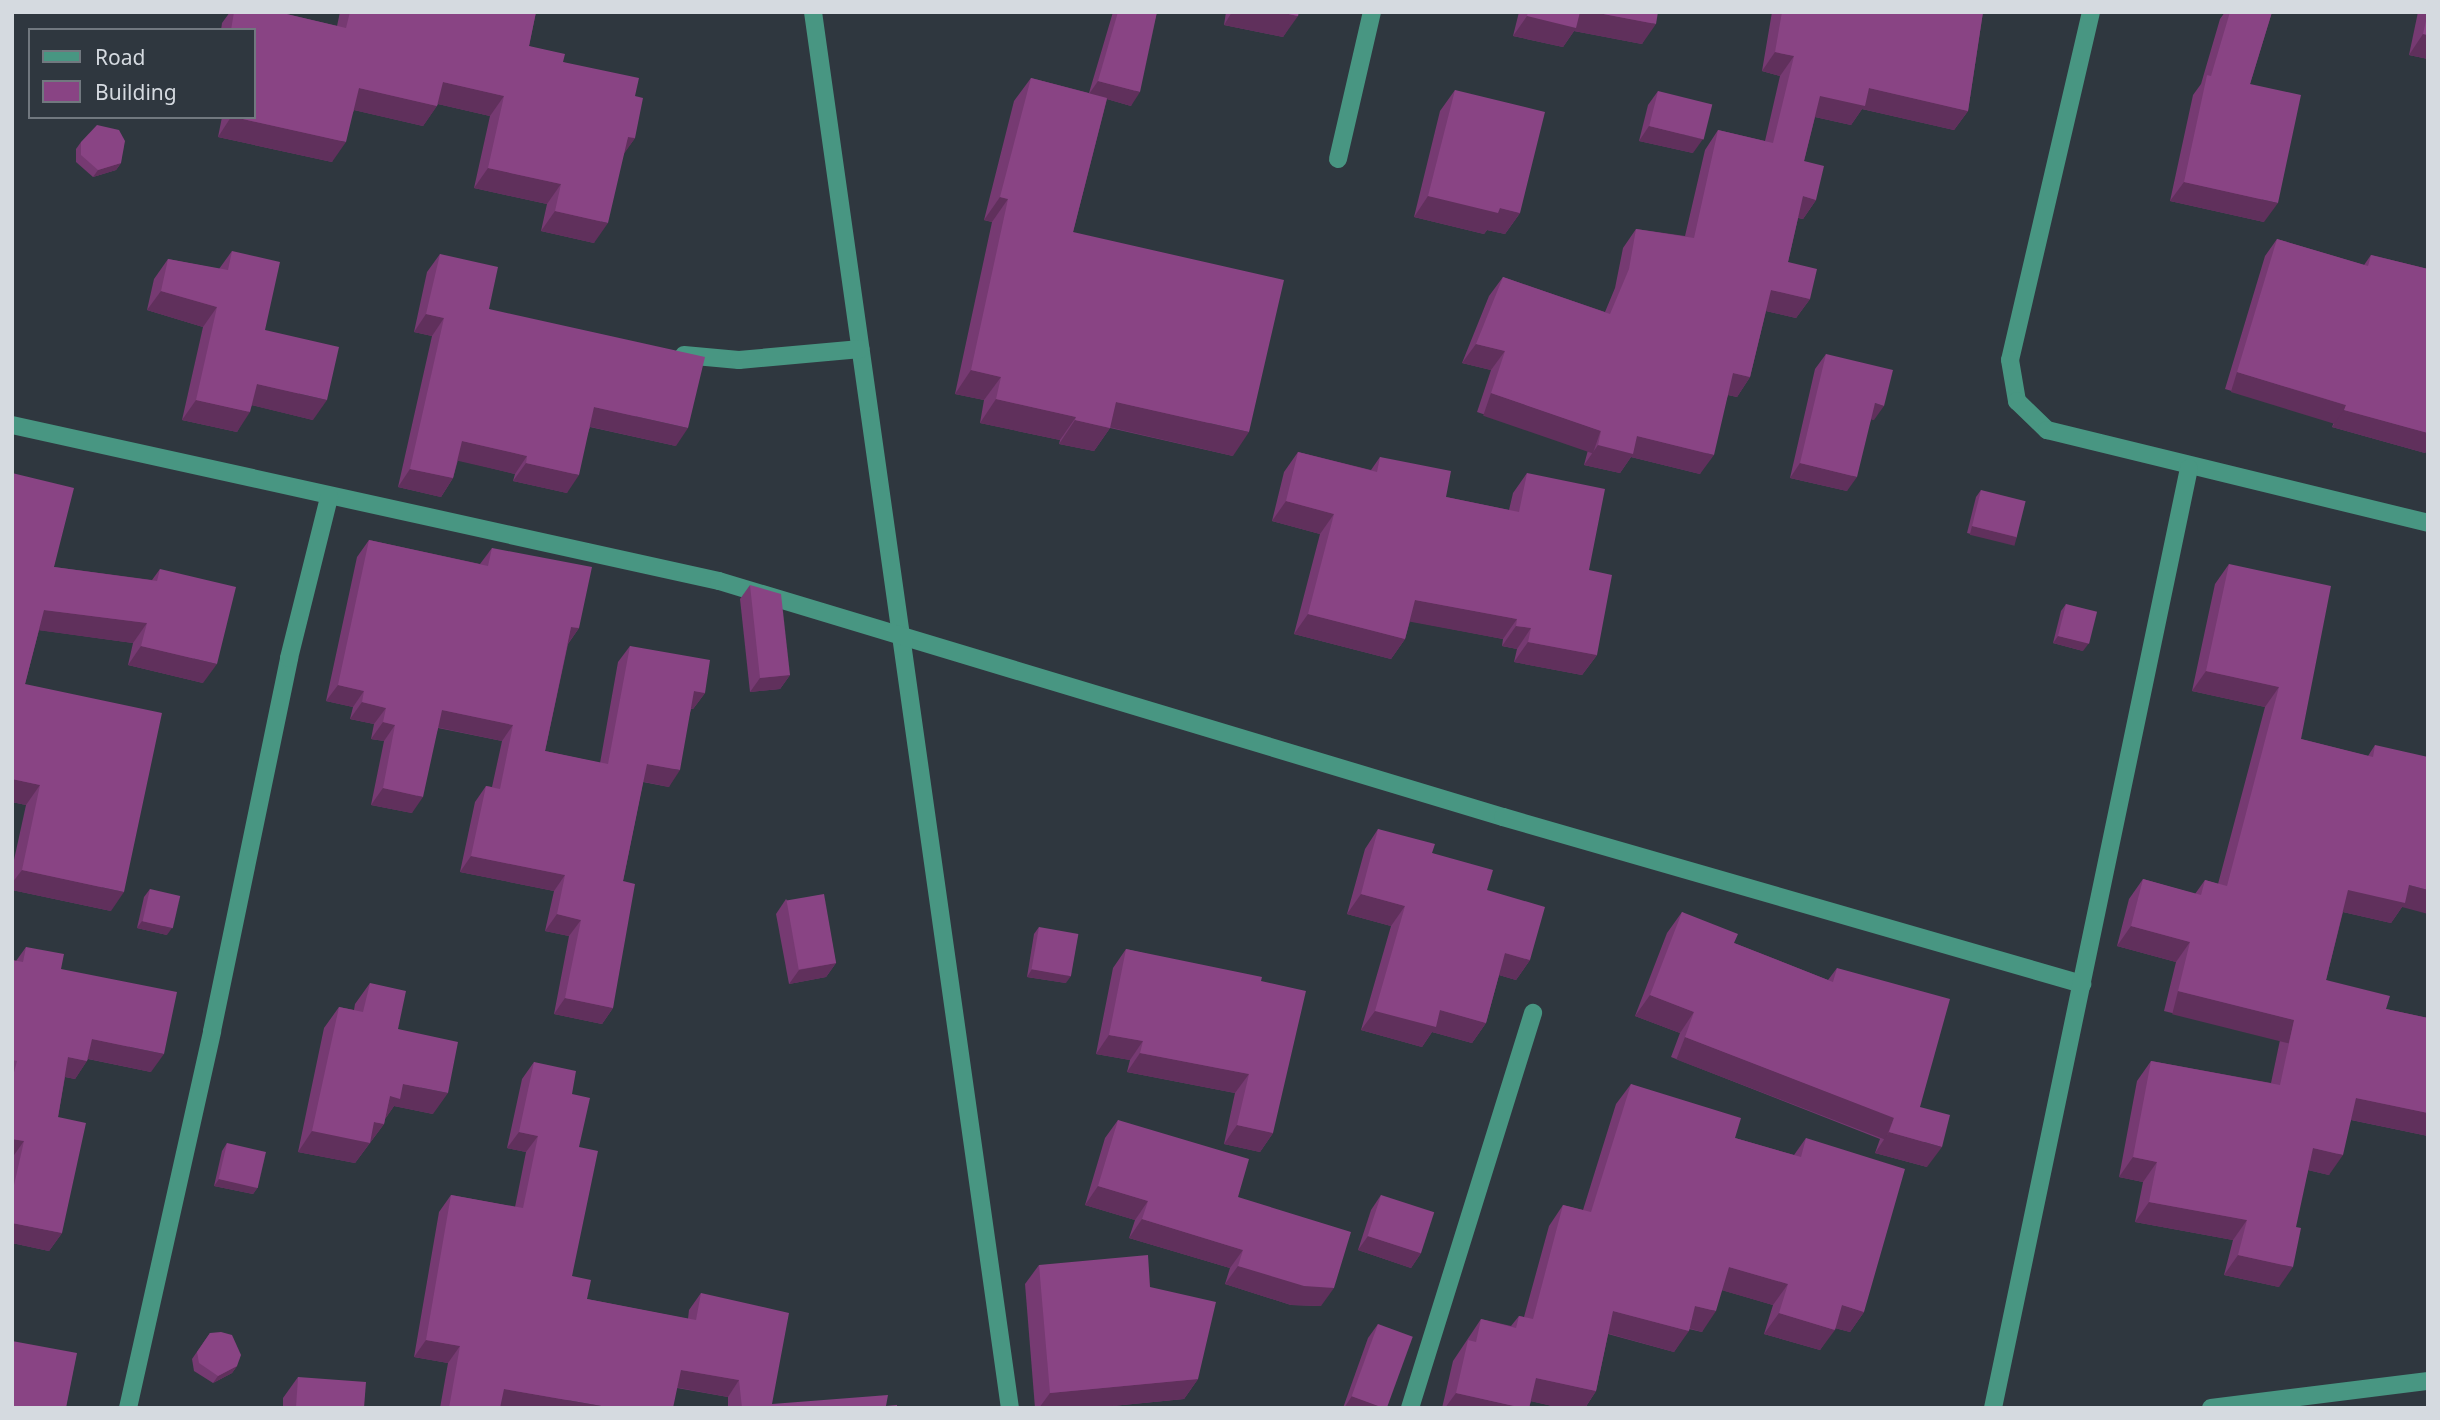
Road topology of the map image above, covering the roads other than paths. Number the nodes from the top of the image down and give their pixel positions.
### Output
1 (813, 12) edge
2 (1372, 12) edge
3 (2091, 12) edge
4 (1338, 159) dead end
5 (861, 349) junction
6 (667, 351) edge
7 (12, 425) edge
8 (2189, 468) junction
9 (329, 497) junction
10 (2428, 523) edge
11 (903, 638) junction
12 (2082, 984) junction
13 (1533, 1013) dead end
14 (2428, 1381) edge
15 (128, 1408) edge
16 (1010, 1408) edge
17 (1410, 1408) edge
18 (1993, 1408) edge
19 (2211, 1408) edge

1 - 5 street
2 - 4 street
3 - 8 street
5 - 6 street
5 - 11 street
7 - 9 street
8 - 10 street
8 - 12 street
9 - 11 street
9 - 15 street
11 - 12 street
11 - 16 street
12 - 18 street
13 - 17 street
14 - 19 street

